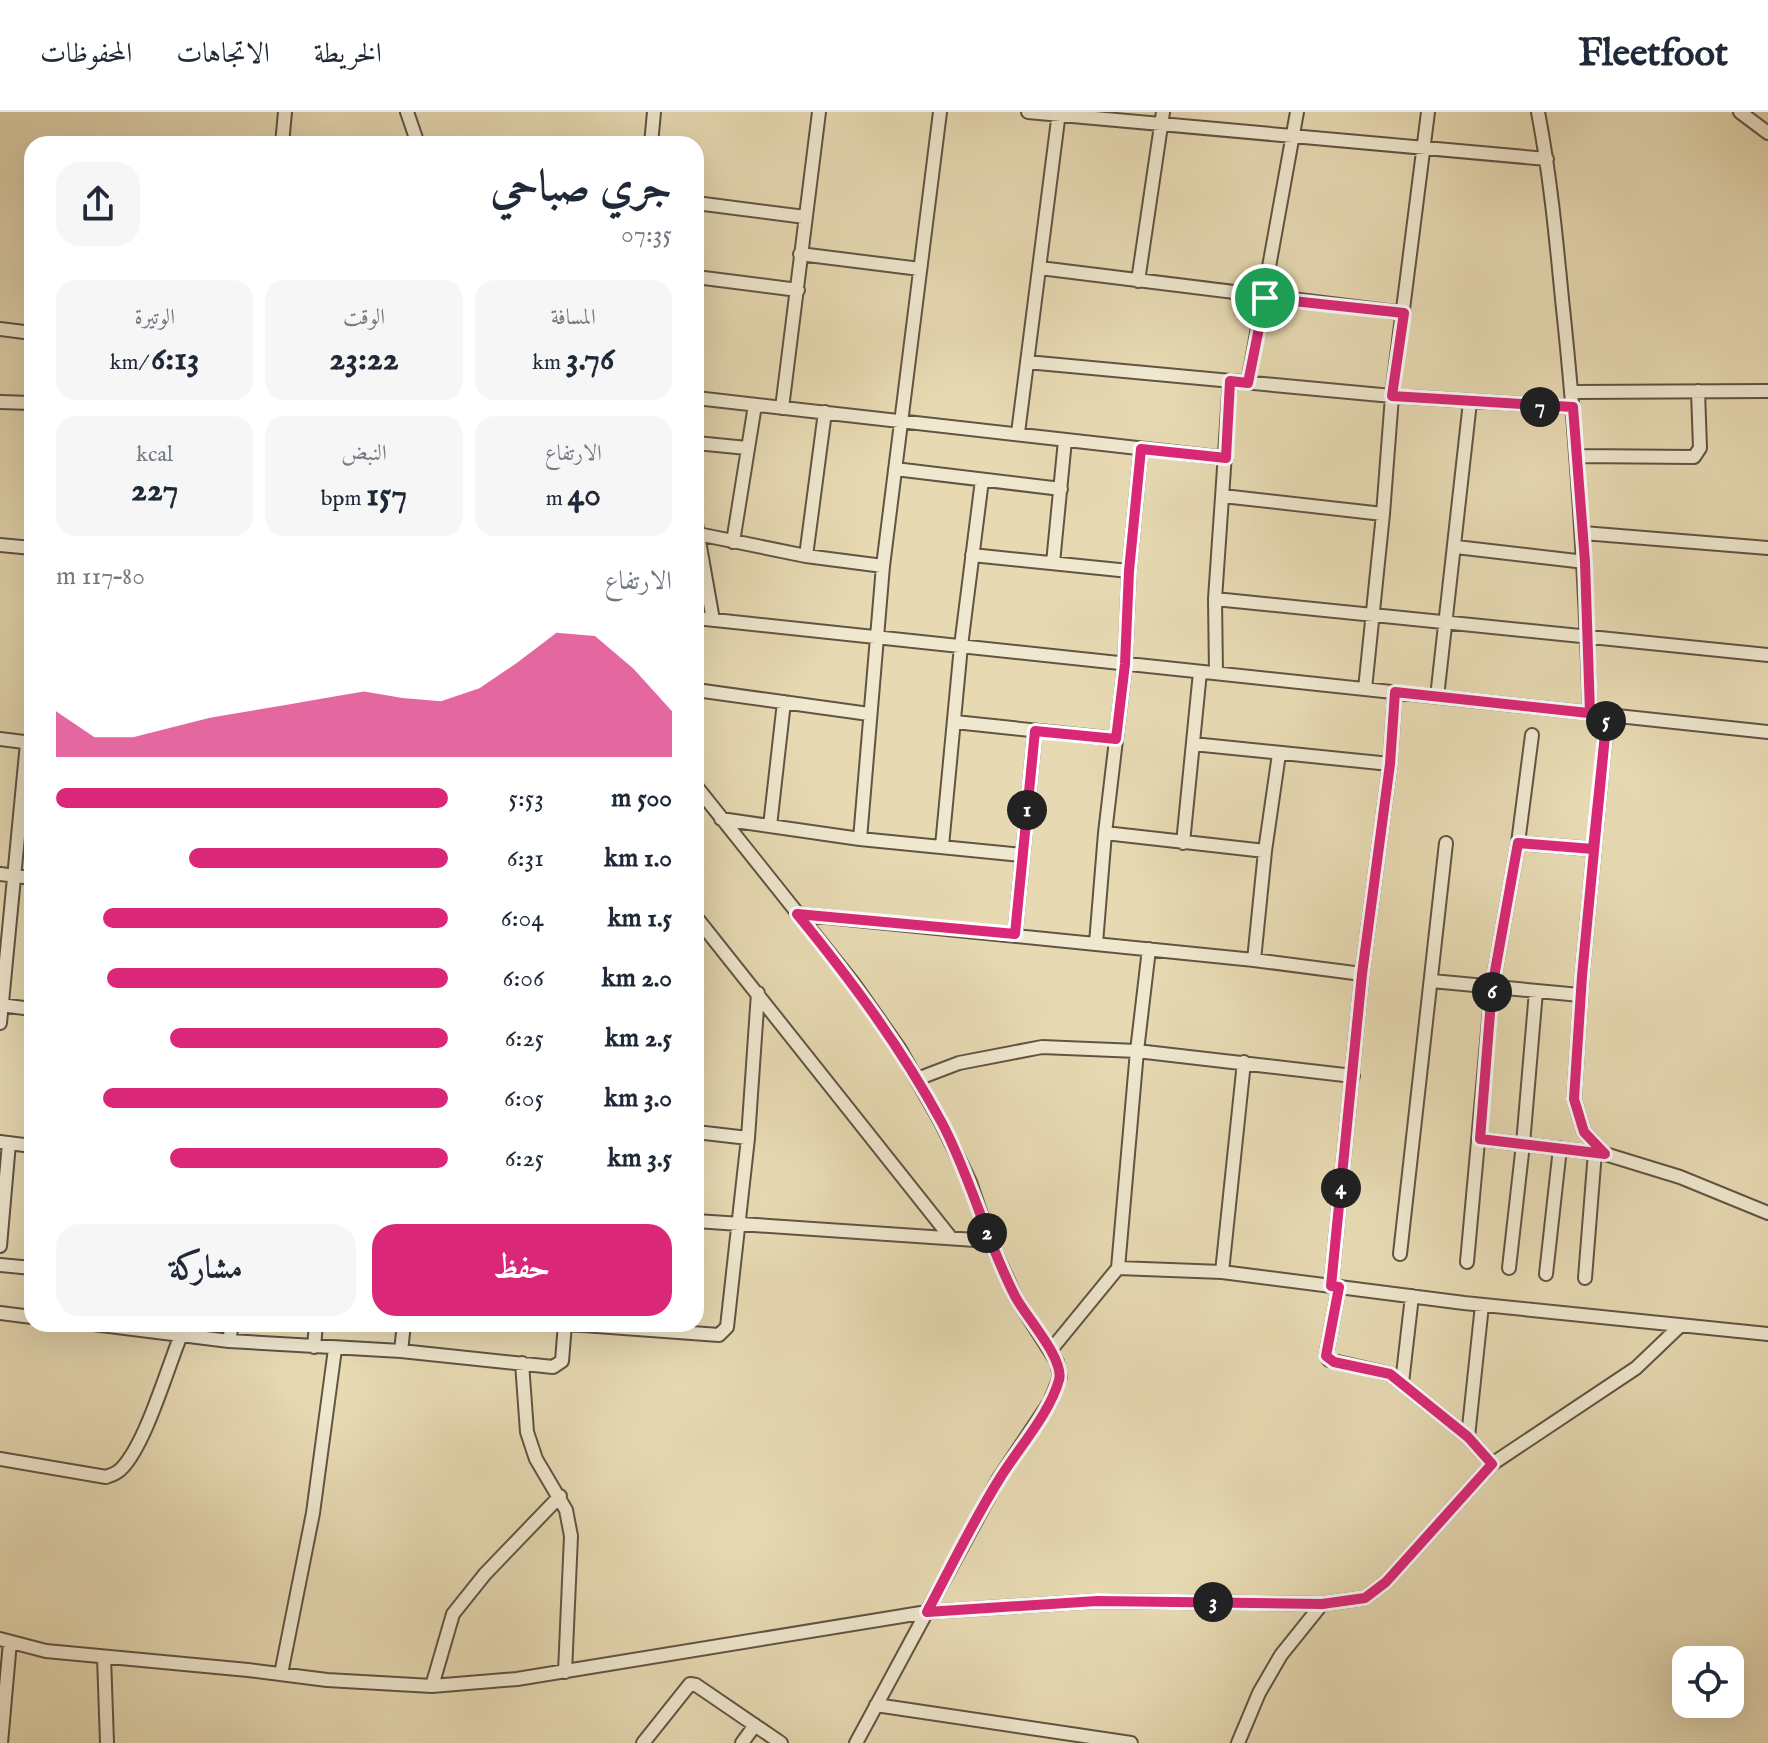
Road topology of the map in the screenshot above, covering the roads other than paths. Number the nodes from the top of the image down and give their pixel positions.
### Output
1 (285, 112) edge
2 (407, 112) edge
3 (654, 112) edge
4 (819, 112) edge
5 (940, 112) edge
6 (1028, 112) edge
7 (1297, 112) edge
8 (1428, 112) edge
9 (1538, 112) edge
10 (1740, 112) edge
11 (1059, 113) edge
12 (1162, 118) edge
13 (1768, 133) edge
14 (283, 136) edge
15 (415, 136) edge
16 (652, 136) edge
17 (1293, 136) junction
18 (1422, 148) junction
19 (1547, 159) junction
20 (704, 204) edge
21 (805, 217) junction
22 (800, 254) junction
23 (1040, 268) junction
24 (920, 269) junction
25 (704, 278) edge
26 (1138, 281) junction
27 (798, 290) junction
28 (1265, 298) junction
29 (1404, 313) junction
30 (0, 329) edge
31 (24, 332) edge
32 (1027, 362) junction
33 (1230, 381) junction
34 (1248, 383) junction
35 (1698, 391) junction
36 (1768, 391) edge
37 (1572, 392) junction
38 (1392, 396) junction
39 (704, 399) edge
40 (0, 402) edge
41 (1470, 402) junction
42 (24, 403) edge
43 (755, 405) junction
44 (1573, 407) junction
45 (782, 408) junction
46 (825, 412) junction
47 (901, 420) junction
48 (1018, 433) junction
49 (1065, 440) junction
50 (704, 444) edge
51 (747, 448) junction
52 (1141, 449) junction
53 (1577, 456) junction
54 (1226, 458) junction
55 (895, 469) junction
56 (982, 480) junction
57 (1061, 489) junction
58 (1223, 496) junction
59 (1383, 514) junction
60 (704, 532) edge
61 (1583, 533) junction
62 (733, 542) junction
63 (0, 545) edge
64 (24, 547) edge
65 (1456, 547) junction
66 (1768, 548) edge
67 (972, 555) junction
68 (806, 556) junction
69 (1585, 562) junction
70 (1053, 563) junction
71 (883, 566) junction
72 (704, 569) edge
73 (1129, 571) junction
74 (1215, 599) junction
75 (1371, 615) junction
76 (704, 619) edge
77 (713, 620) junction
78 (1446, 622) junction
79 (1587, 636) junction
80 (877, 637) junction
81 (961, 646) junction
82 (1768, 655) edge
83 (1125, 664) junction
84 (1200, 672) junction
85 (1216, 673) junction
86 (1365, 689) junction
87 (704, 691) edge
88 (1395, 692) junction
89 (1437, 697) junction
90 (784, 702) junction
91 (1590, 713) junction
92 (869, 714) junction
93 (1607, 715) junction
94 (955, 722) junction
95 (1035, 731) junction
96 (1768, 732) edge
97 (1532, 735) dead end
98 (0, 739) edge
99 (1116, 739) junction
100 (24, 742) edge
101 (1193, 744) junction
102 (1279, 754) junction
103 (1390, 764) junction
104 (24, 772) edge
105 (704, 797) edge
106 (721, 819) junction
107 (770, 826) junction
108 (1105, 833) junction
109 (860, 839) junction
110 (1183, 843) junction
111 (1446, 843) dead end
112 (1518, 843) junction
113 (942, 846) junction
114 (1593, 849) junction
115 (1265, 851) junction
116 (1022, 855) junction
117 (6, 875) edge
118 (797, 914) junction
119 (704, 927) edge
120 (1015, 934) junction
121 (1096, 943) junction
122 (1149, 949) junction
123 (1254, 960) junction
124 (1362, 974) junction
125 (1432, 981) junction
126 (1492, 988) junction
127 (1536, 991) junction
128 (758, 993) junction
129 (1580, 995) junction
130 (1, 1006) edge
131 (24, 1008) edge
132 (0, 1023) edge
133 (1137, 1051) junction
134 (1244, 1062) junction
135 (1353, 1076) junction
136 (917, 1079) junction
137 (704, 1133) edge
138 (748, 1138) junction
139 (1480, 1139) junction
140 (5, 1143) edge
141 (1523, 1144) junction
142 (1560, 1148) junction
143 (1600, 1153) junction
144 (1768, 1213) edge
145 (704, 1222) edge
146 (738, 1225) junction
147 (951, 1238) junction
148 (990, 1241) junction
149 (0, 1246) edge
150 (1400, 1254) dead end
151 (1467, 1262) dead end
152 (0, 1265) edge
153 (24, 1267) edge
154 (1118, 1268) junction
155 (1509, 1268) dead end
156 (1222, 1272) junction
157 (1546, 1274) dead end
158 (1585, 1278) dead end
159 (1335, 1286) junction
160 (1412, 1296) junction
161 (1482, 1305) junction
162 (0, 1313) edge
163 (24, 1316) edge
164 (1681, 1325) junction
165 (157, 1332) edge
166 (231, 1332) edge
167 (315, 1332) edge
168 (403, 1332) edge
169 (566, 1332) edge
170 (691, 1332) edge
171 (1768, 1334) edge
172 (181, 1335) junction
173 (229, 1341) junction
174 (314, 1347) junction
175 (335, 1349) junction
176 (401, 1351) junction
177 (1050, 1351) junction
178 (522, 1363) junction
179 (1402, 1383) junction
180 (1468, 1437) junction
181 (0, 1459) edge
182 (1492, 1464) junction
183 (560, 1496) junction
184 (1322, 1604) junction
185 (927, 1612) junction
186 (5, 1641) edge
187 (104, 1657) junction
188 (565, 1672) junction
189 (281, 1674) junction
190 (432, 1686) junction
191 (876, 1705) junction
192 (755, 1725) junction
193 (1, 1743) edge
194 (107, 1743) edge
195 (643, 1743) edge
196 (742, 1743) edge
197 (781, 1743) edge
198 (856, 1743) edge
199 (1131, 1743) edge
200 (1238, 1743) edge

1 - 14 street
2 - 15 street
3 - 16 street
4 - 21 street
5 - 24 street
6 - 11 street
7 - 17 street
8 - 18 street
9 - 19 street
10 - 13 street
11 - 12 street
11 - 23 street
12 - 17 street
12 - 26 street
17 - 18 street
17 - 28 street
18 - 19 street
18 - 29 street
19 - 37 street
20 - 21 street
21 - 22 street
22 - 24 street
22 - 27 street
23 - 26 street
23 - 32 street
24 - 47 street
25 - 27 street
26 - 28 street
27 - 45 street
28 - 29 street
28 - 34 street
29 - 38 street
30 - 31 street
32 - 33 street
32 - 48 street
33 - 34 street
33 - 54 street
34 - 38 street
35 - 36 street
35 - 37 street
35 - 53 street
37 - 44 street
38 - 41 street
38 - 59 street
39 - 43 street
40 - 42 street
41 - 44 street
41 - 65 street
43 - 45 street
43 - 51 street
44 - 53 street
45 - 46 street
46 - 47 street
46 - 68 street
47 - 48 street
47 - 55 street
48 - 49 street
49 - 52 street
49 - 57 street
50 - 51 street
51 - 62 street
52 - 54 street
52 - 73 street
53 - 61 street
54 - 58 street
55 - 56 street
55 - 71 street
56 - 57 street
56 - 67 street
57 - 70 street
58 - 59 street
58 - 74 street
59 - 75 street
60 - 62 street
61 - 66 street
61 - 69 street
62 - 68 street
63 - 64 street
65 - 69 street
65 - 78 street
67 - 70 street
67 - 81 street
68 - 71 street
69 - 79 street
70 - 73 street
71 - 80 street
72 - 77 street
73 - 83 street
74 - 75 street
74 - 85 street
75 - 78 street
75 - 86 street
76 - 77 street
77 - 80 street
78 - 79 street
78 - 89 street
79 - 82 street
79 - 91 street
80 - 81 street
80 - 92 street
81 - 83 street
81 - 94 street
83 - 84 street
83 - 99 street
84 - 85 street
84 - 101 street
85 - 86 street
86 - 88 street
87 - 90 street
88 - 89 street
88 - 103 street
89 - 91 street
90 - 92 street
90 - 107 street
91 - 93 street
92 - 109 street
93 - 96 street
93 - 114 street
94 - 95 street
94 - 113 street
95 - 99 street
95 - 116 street
97 - 112 street
98 - 100 street
99 - 108 street
101 - 102 street
101 - 110 street
102 - 103 street
102 - 115 street
103 - 124 street
104 - 117 street
105 - 106 street
106 - 107 street
106 - 118 street
107 - 109 street
108 - 110 street
108 - 121 street
109 - 113 street
110 - 115 street
111 - 125 street
112 - 114 street
112 - 126 street
113 - 116 street
114 - 129 street
115 - 123 street
116 - 120 street
117 - 130 street
118 - 120 street
118 - 136 street
119 - 128 street
120 - 121 street
121 - 122 street
122 - 123 street
122 - 133 street
123 - 124 street
124 - 135 street
125 - 126 street
125 - 150 street
126 - 127 street
126 - 139 street
127 - 129 street
127 - 141 street
128 - 138 street
128 - 147 street
129 - 143 street
130 - 131 street
130 - 132 street
133 - 134 street
133 - 136 street
133 - 154 street
134 - 135 street
134 - 156 street
135 - 159 street
136 - 148 street
137 - 138 street
138 - 146 street
139 - 141 street
139 - 151 street
140 - 149 street
141 - 142 street
141 - 155 street
142 - 143 street
142 - 157 street
143 - 144 street
143 - 158 street
145 - 146 street
146 - 147 street
146 - 170 street
147 - 148 street
148 - 177 street
152 - 153 street
154 - 156 street
154 - 177 street
156 - 159 street
159 - 160 street
159 - 179 street
160 - 161 street
160 - 179 street
161 - 164 street
161 - 180 street
162 - 163 street
164 - 171 street
164 - 182 street
165 - 172 street
166 - 173 street
167 - 174 street
168 - 176 street
169 - 178 street
172 - 173 street
172 - 181 street
173 - 174 street
174 - 175 street
175 - 176 street
175 - 189 street
176 - 178 street
177 - 185 street
178 - 183 street
179 - 180 street
180 - 182 street
182 - 184 street
183 - 188 street
183 - 190 street
184 - 185 street
184 - 200 street
185 - 188 street
185 - 191 street
186 - 187 street
186 - 193 street
187 - 189 street
187 - 194 street
188 - 190 street
189 - 190 street
191 - 198 street
191 - 199 street
192 - 195 street
192 - 196 street
192 - 197 street

